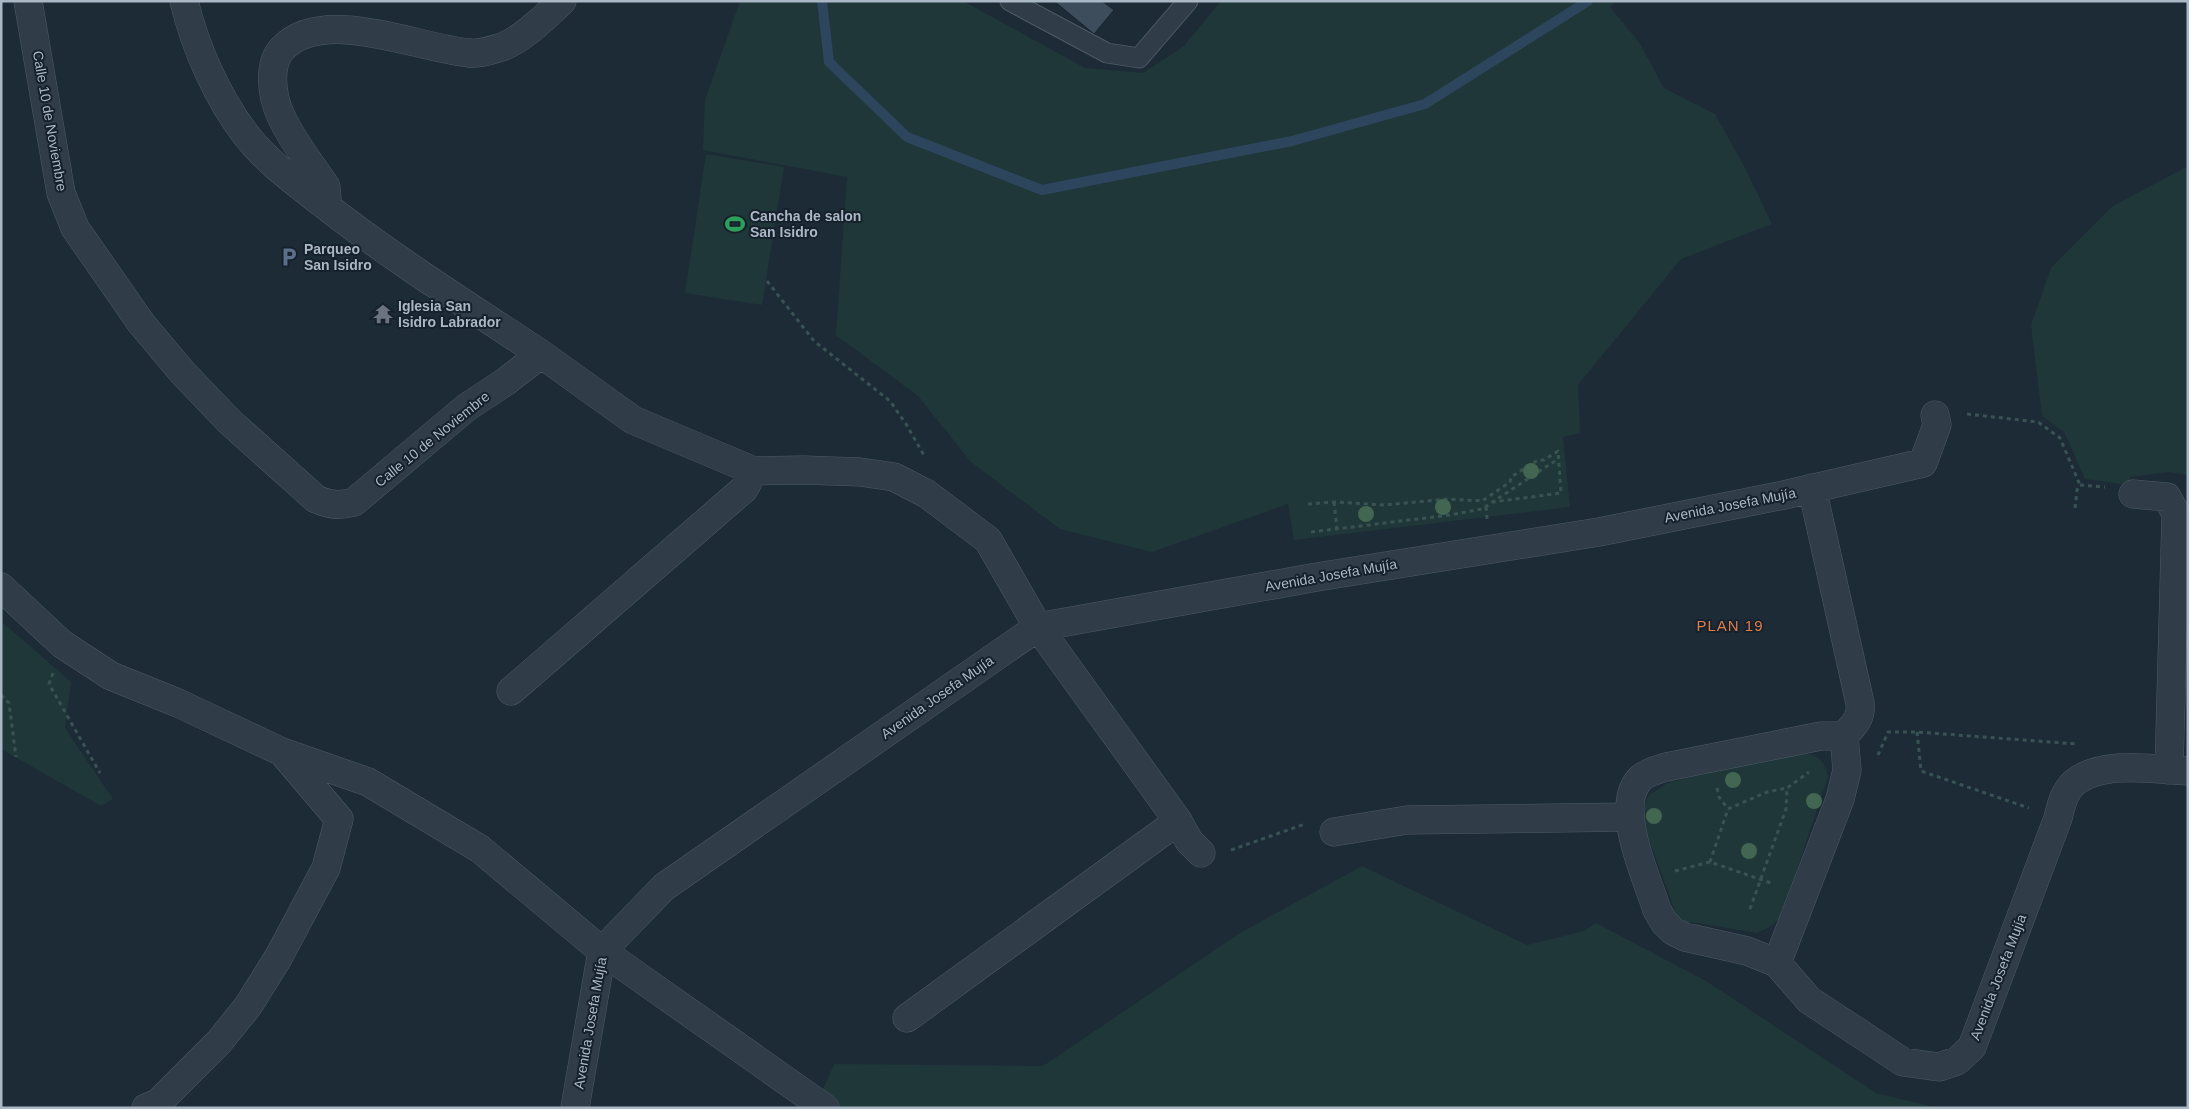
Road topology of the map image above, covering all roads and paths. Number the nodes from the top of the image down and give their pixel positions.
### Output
1 (28, 1) edge
2 (184, 1) edge
3 (562, 1) edge
4 (1010, 1) edge
5 (1188, 1) edge
6 (323, 204) junction
7 (767, 281) dead end
8 (541, 354) junction
9 (1935, 414) joint
10 (1558, 459) junction
11 (754, 471) junction
12 (1812, 488) junction
13 (927, 494) junction
14 (2133, 494) dead end
15 (1334, 502) junction
16 (1493, 502) junction
17 (1308, 504) dead end
18 (1486, 507) junction
19 (2074, 508) dead end
20 (1488, 524) dead end
21 (1337, 529) junction
22 (1311, 532) dead end
23 (1, 587) edge
24 (1038, 627) junction
25 (62, 644) junction
26 (512, 691) dead end
27 (1, 695) edge
28 (1917, 732) junction
29 (1844, 736) junction
30 (2085, 744) dead end
31 (282, 752) junction
32 (16, 757) dead end
33 (1877, 758) dead end
34 (1814, 768) dead end
35 (2178, 770) edge
36 (100, 773) dead end
37 (1716, 783) dead end
38 (1788, 788) junction
39 (1728, 809) junction
40 (2033, 810) dead end
41 (1628, 817) junction
42 (1178, 821) junction
43 (1334, 832) joint
44 (1201, 853) joint
45 (1710, 862) junction
46 (1674, 872) dead end
47 (1760, 879) junction
48 (1772, 883) dead end
49 (1750, 909) dead end
50 (602, 951) junction
51 (1777, 962) junction
52 (907, 1018) dead end
53 (155, 1106) edge
54 (575, 1108) edge
55 (825, 1108) edge

1 - 8 street, Calle 10 de Noviembre
2 - 6 street
3 - 6 street
4 - 5 lane
6 - 8 street
7 - 13 path
8 - 11 street
9 - 12 street
9 - 19 path
10 - 15 path
10 - 16 path
10 - 16 path
11 - 13 street
11 - 26 street
12 - 24 street, Avenida Josefa Mujía
12 - 29 street, Avenida Josefa Mujía
13 - 24 street
14 - 35 street
15 - 17 path
15 - 21 path
16 - 18 path
18 - 20 path
18 - 21 path
21 - 22 path
23 - 25 street
24 - 42 street
24 - 50 street, Avenida Josefa Mujía
25 - 31 street
25 - 36 path
27 - 32 path
28 - 30 path
28 - 33 path
28 - 40 path
29 - 41 street
29 - 51 street
31 - 50 street
31 - 53 street
34 - 38 path
35 - 51 street, Avenida Josefa Mujía
37 - 39 path
38 - 39 path
38 - 47 path
39 - 45 path
41 - 43 street
41 - 51 street
42 - 44 street
42 - 52 street
43 - 44 path
45 - 46 path
45 - 47 path
47 - 48 path
47 - 49 path
50 - 54 street, Avenida Josefa Mujía
50 - 55 street

